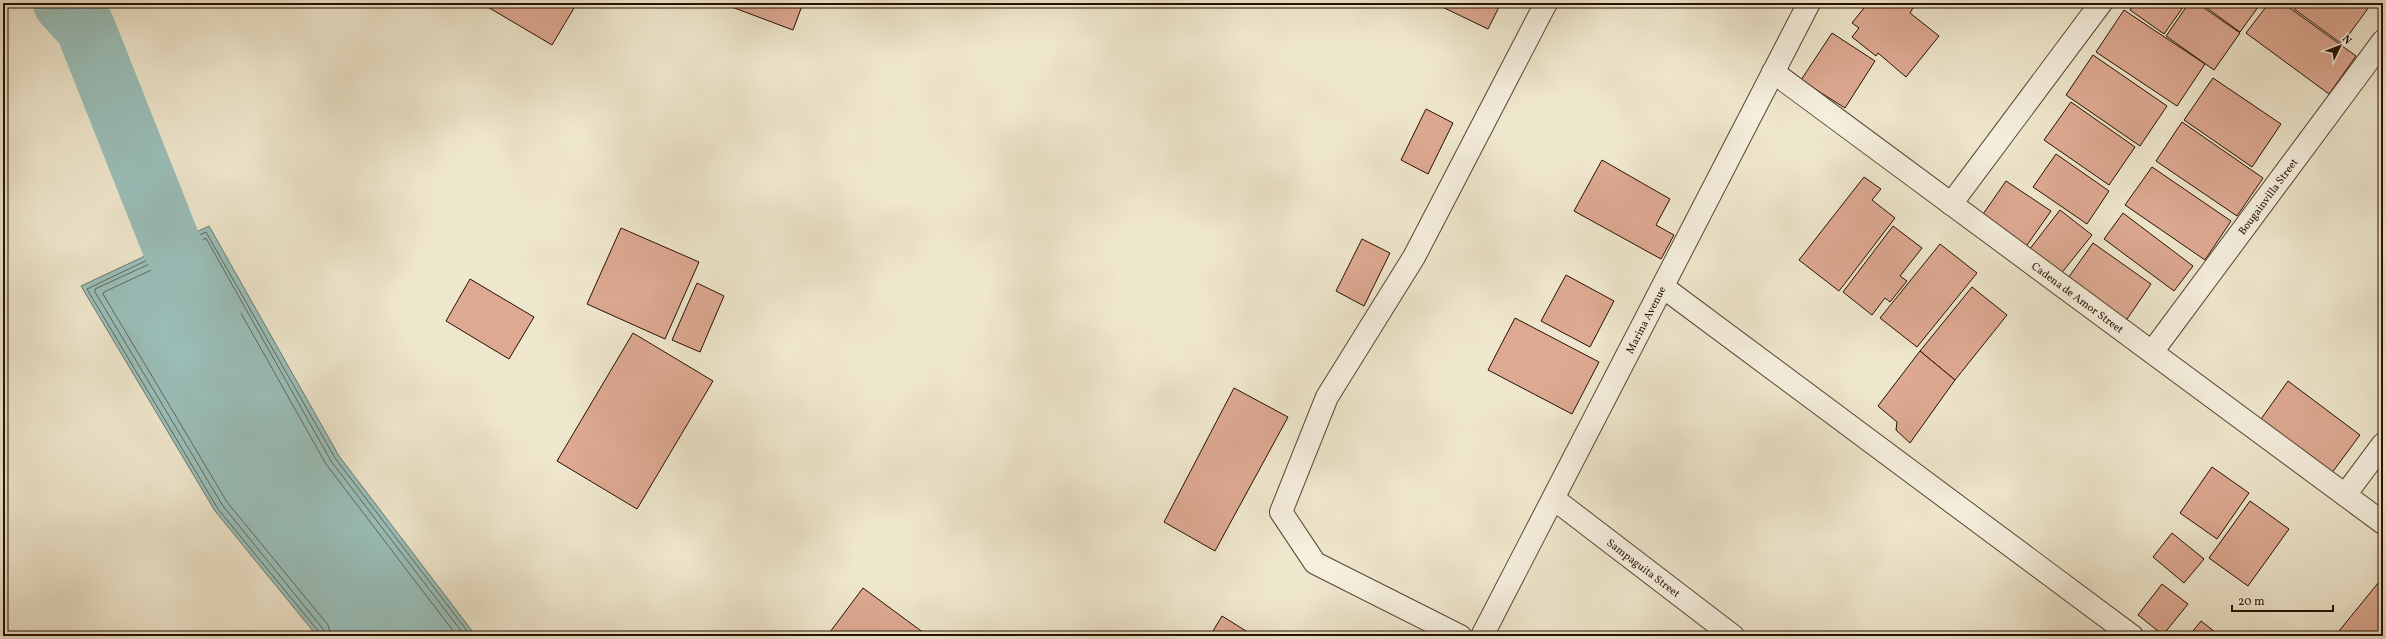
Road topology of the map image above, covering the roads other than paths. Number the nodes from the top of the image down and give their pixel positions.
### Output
1 (1546, 3) edge
2 (1809, 3) edge
3 (2101, 3) edge
4 (2383, 41) edge
5 (1773, 72) junction
6 (1951, 204) junction
7 (1663, 287) junction
8 (2152, 352) junction
9 (2383, 444) edge
10 (2345, 495) junction
11 (1554, 499) junction
12 (2383, 522) edge
13 (1460, 636) edge
14 (1482, 636) edge
15 (1733, 636) edge
16 (2132, 636) edge

1 - 13 street
2 - 5 street, Marina Avenue
3 - 6 street
4 - 8 street, Bougainvilla Street
5 - 6 street, Cadena de Amor Street
5 - 7 street, Marina Avenue
6 - 8 street, Cadena de Amor Street
7 - 11 street, Marina Avenue
7 - 16 street
8 - 10 street, Cadena de Amor Street
9 - 10 street
10 - 12 street, Cadena de Amor Street
11 - 14 street, Marina Avenue
11 - 15 street, Sampaguita Street

